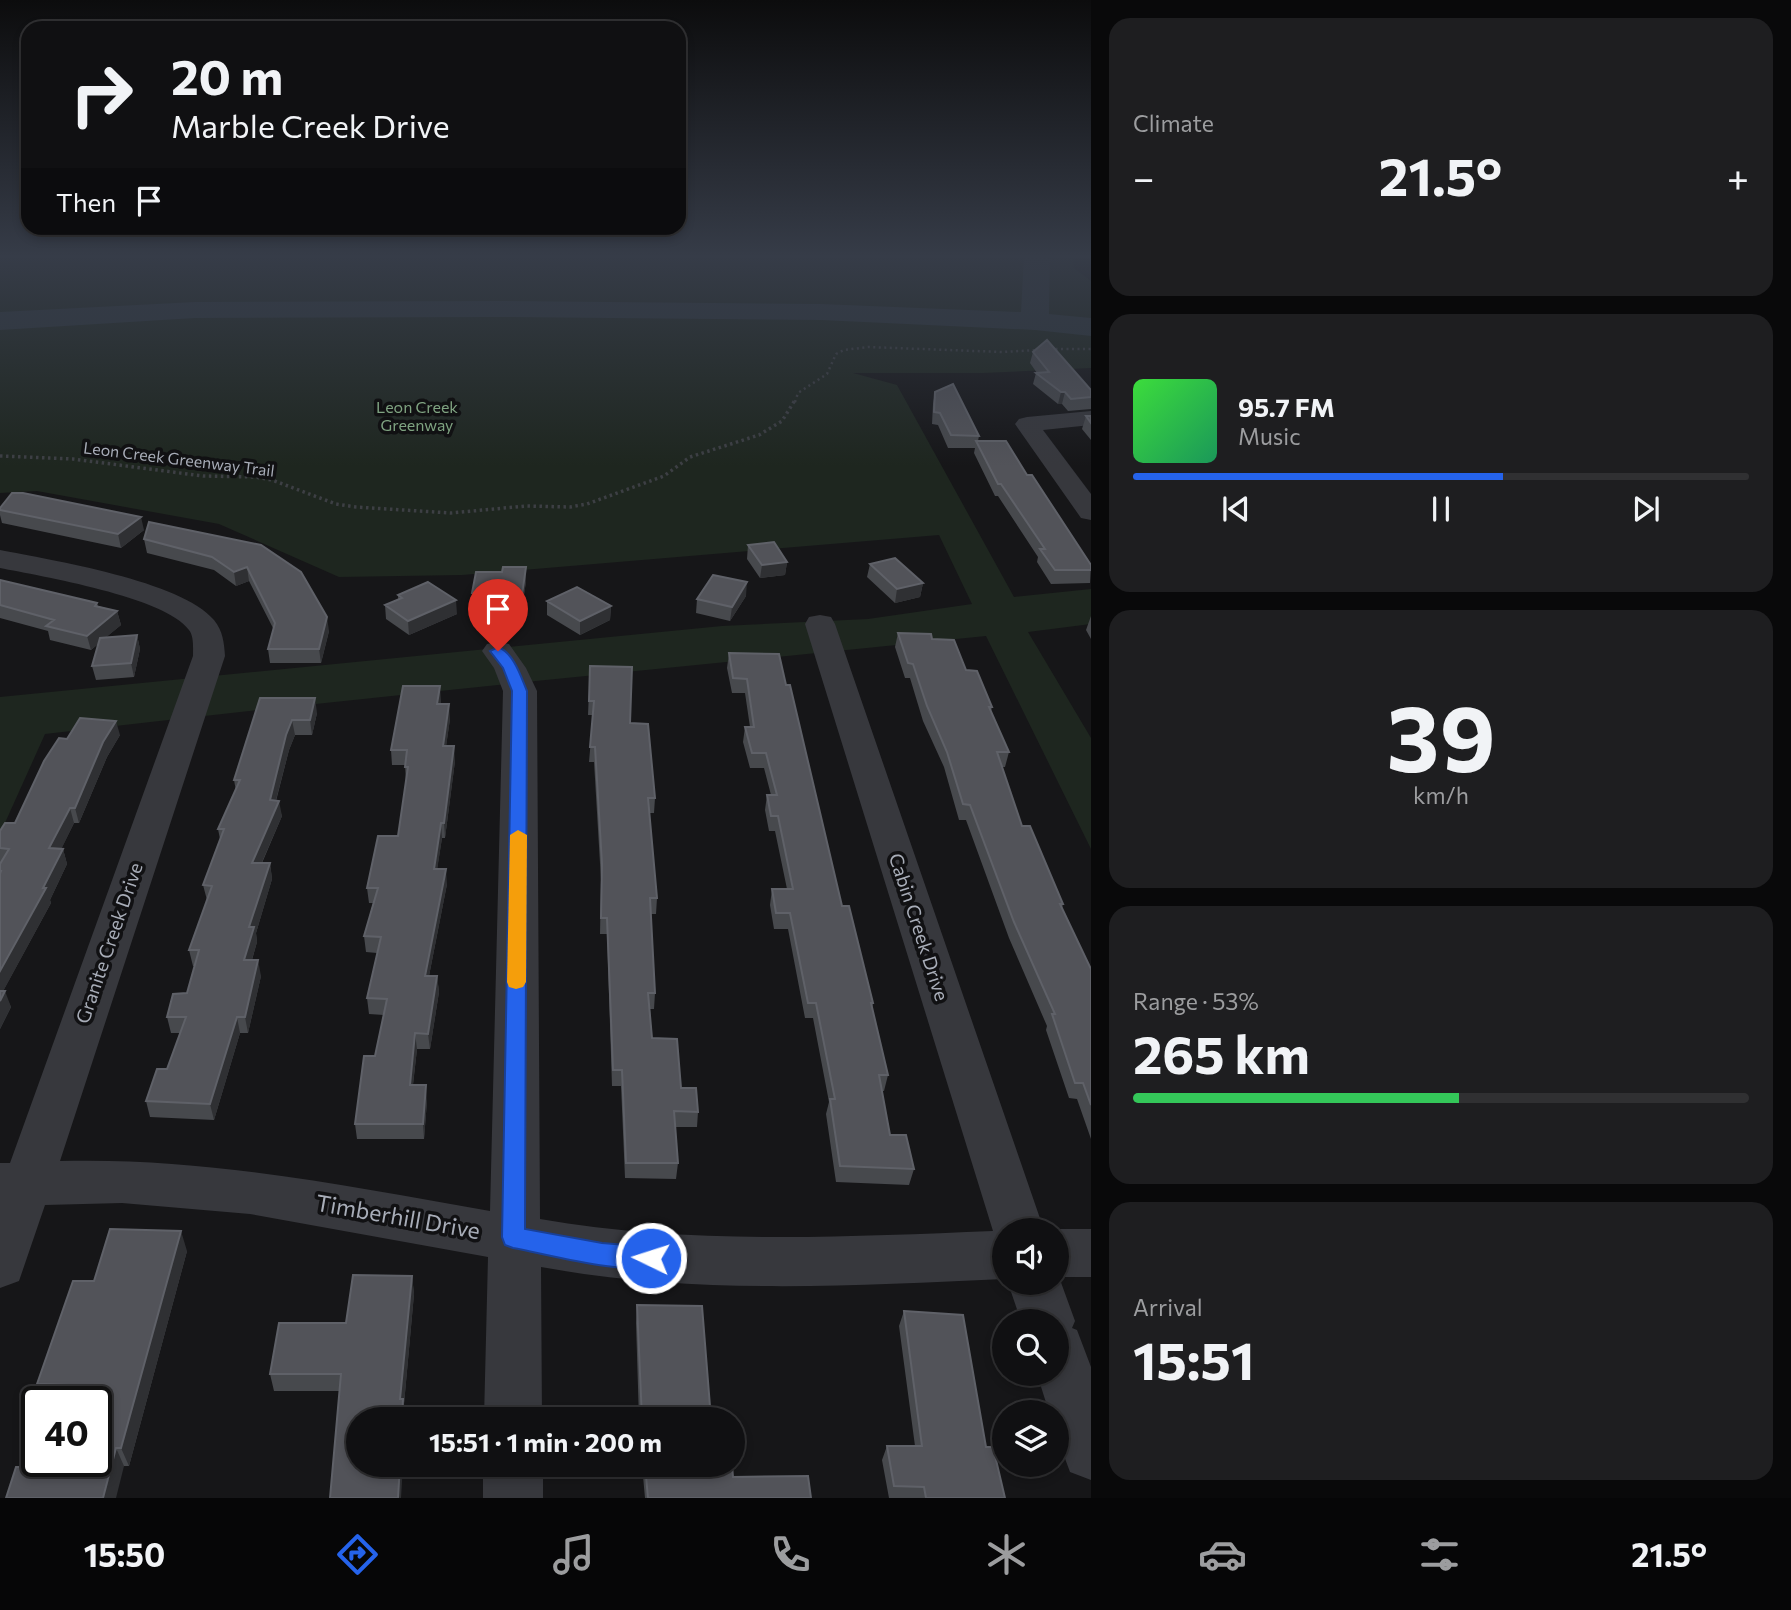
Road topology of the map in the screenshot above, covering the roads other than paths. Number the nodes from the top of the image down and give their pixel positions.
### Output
1 (1091, 418) edge
2 (1091, 512) edge
3 (0, 559) edge
4 (820, 624) dead end
5 (498, 651) dead end
6 (13, 1185) edge
7 (1014, 1218) edge
8 (513, 1237) junction
9 (1069, 1253) edge
10 (1091, 1253) edge
11 (992, 1255) edge
12 (0, 1264) edge
13 (1069, 1385) edge
14 (513, 1407) edge
15 (1091, 1451) edge
16 (513, 1477) edge
17 (513, 1498) edge

1 - 2 street
3 - 6 street, Granite Creek Drive
4 - 7 street, Cabin Creek Drive
5 - 8 street
6 - 8 street, Timberhill Drive
6 - 12 street, Granite Creek Drive
8 - 11 street, Timberhill Drive
8 - 14 street
9 - 10 street
13 - 15 street
16 - 17 street

